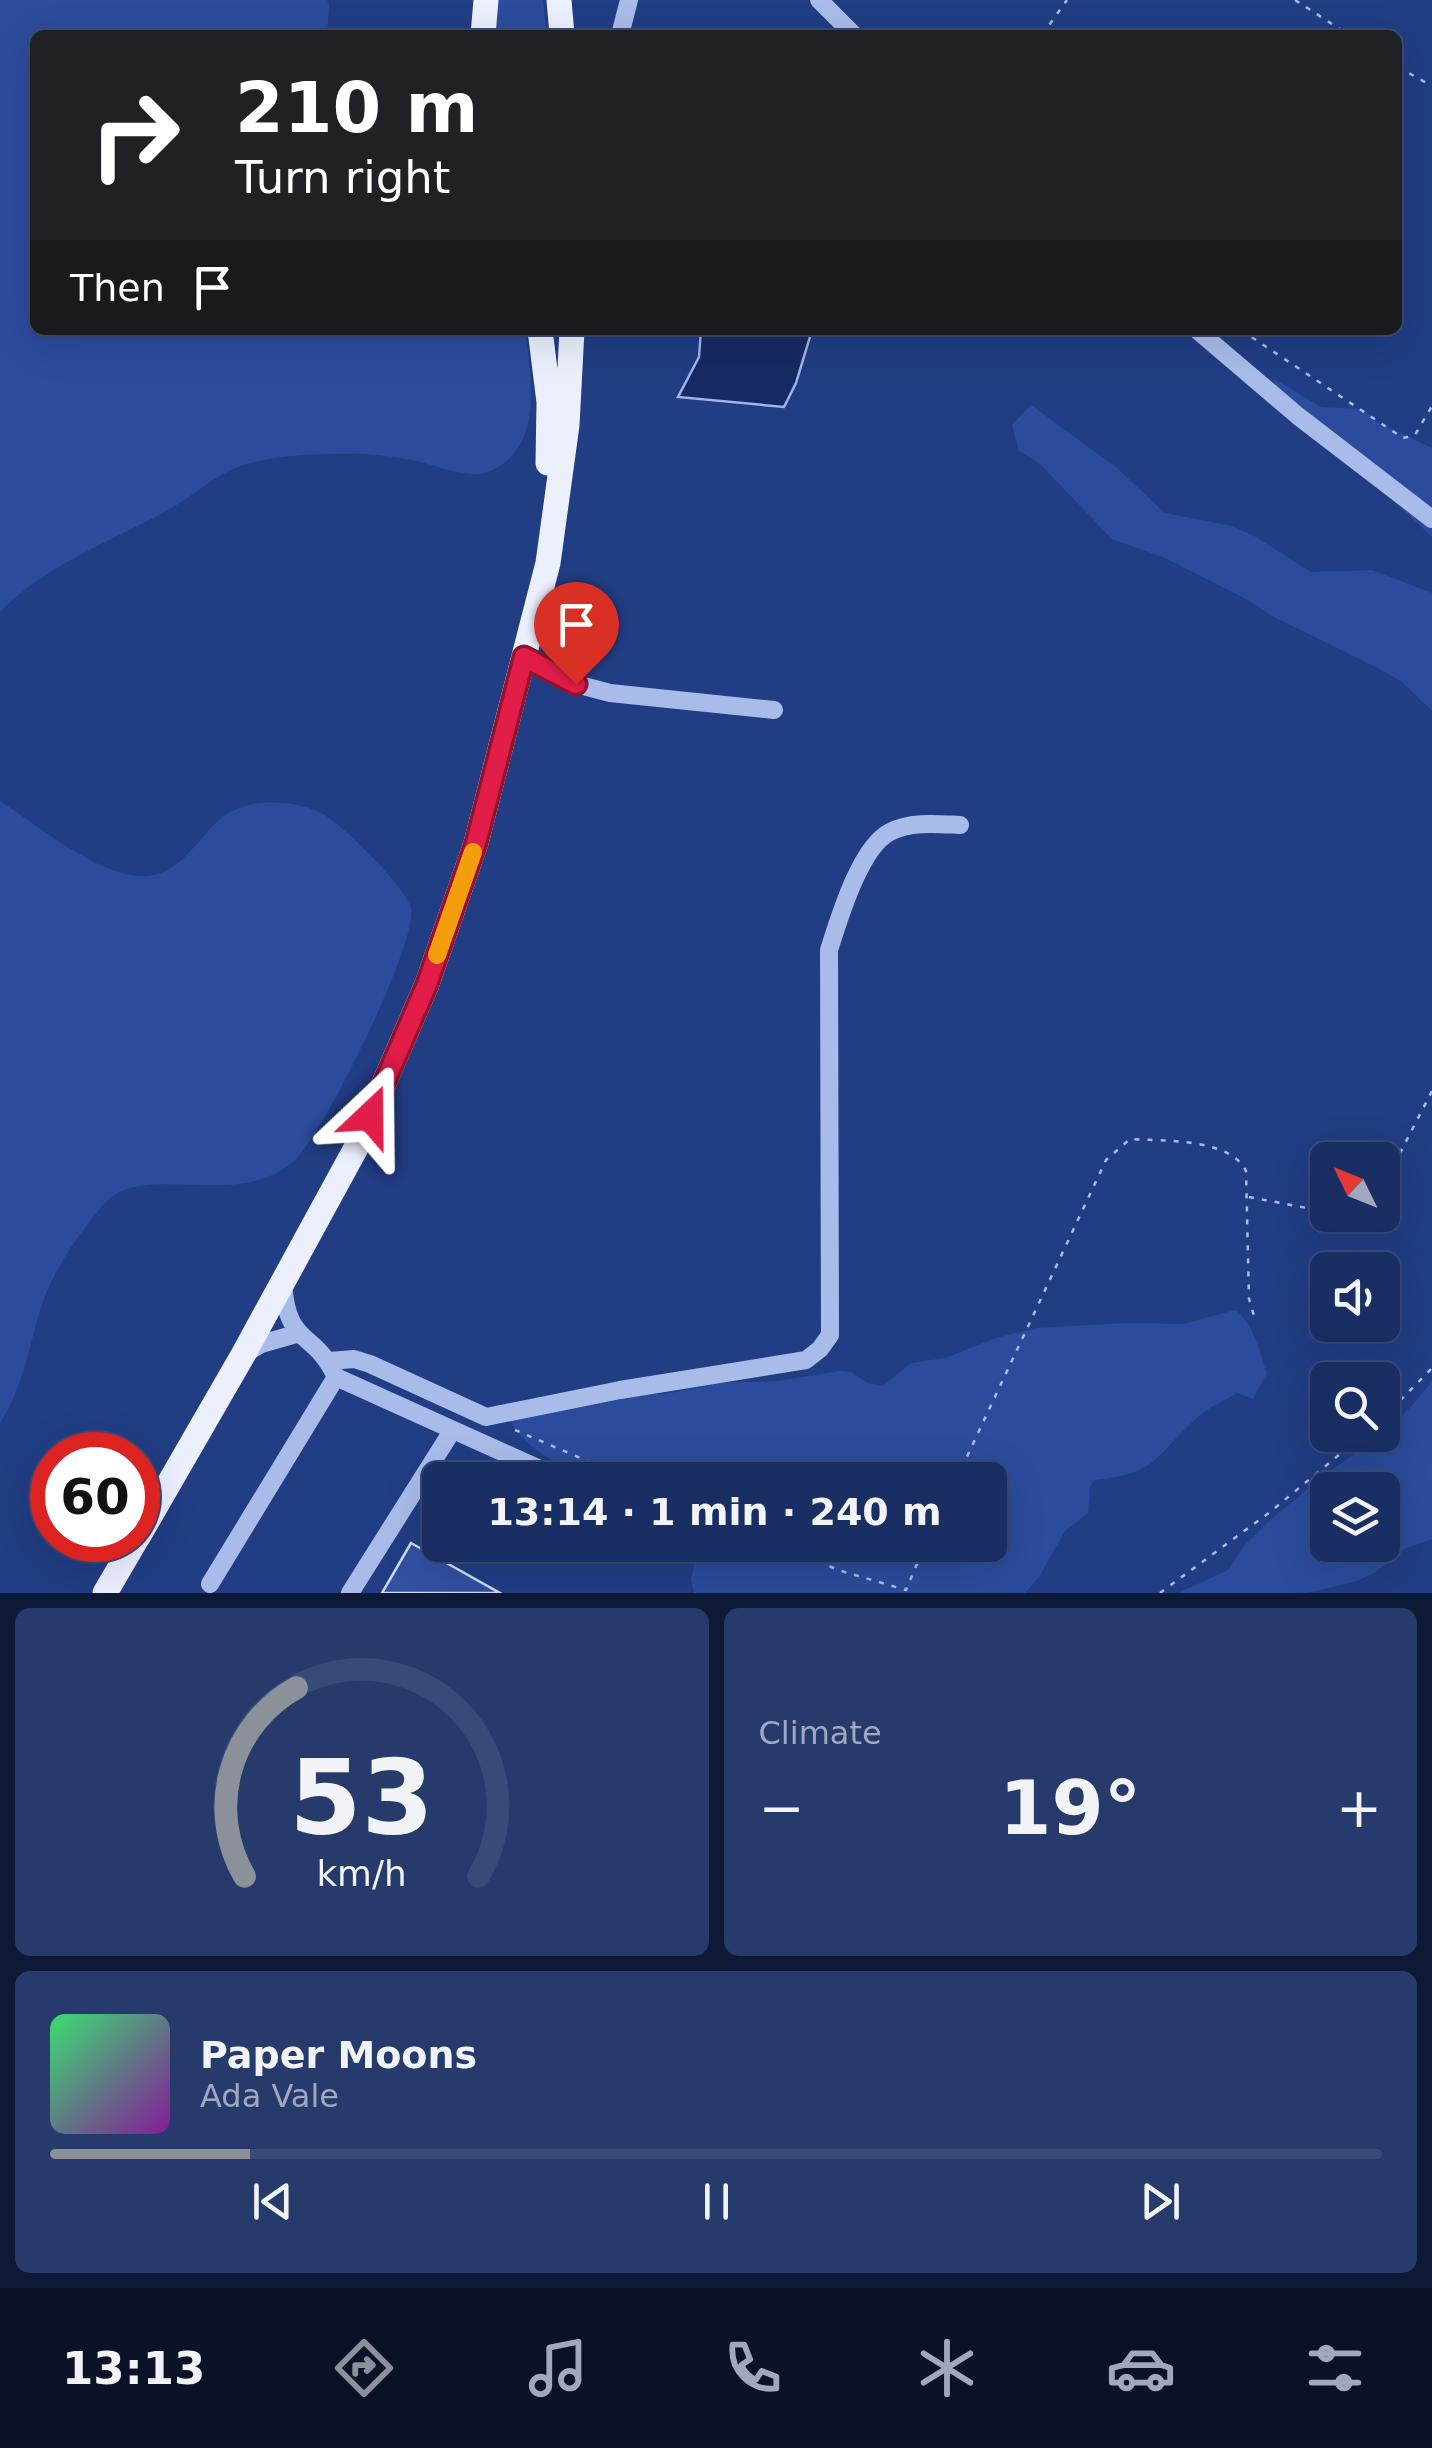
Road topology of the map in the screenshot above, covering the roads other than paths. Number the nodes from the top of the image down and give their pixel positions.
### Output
1 (486, 0) edge
2 (559, 0) edge
3 (629, 0) edge
4 (818, 0) edge
5 (483, 30) edge
6 (562, 30) edge
7 (621, 30) edge
8 (849, 30) edge
9 (541, 335) edge
10 (572, 335) edge
11 (581, 335) edge
12 (1203, 335) edge
13 (568, 425) junction
14 (1432, 519) edge
15 (526, 649) junction
16 (774, 710) dead end
17 (960, 825) dead end
18 (283, 1282) junction
19 (296, 1334) junction
20 (243, 1355) junction
21 (333, 1369) junction
22 (452, 1431) junction
23 (523, 1462) edge
24 (160, 1497) edge
25 (122, 1562) edge
26 (210, 1584) dead end
27 (105, 1593) edge
28 (350, 1593) edge

1 - 5 main road
2 - 6 main road
3 - 7 street
4 - 8 street
9 - 15 main road
10 - 13 main road
11 - 13 main road
12 - 14 street
13 - 15 main road
15 - 16 street
15 - 18 main road
17 - 21 street
18 - 19 street
18 - 20 main road
19 - 20 street
19 - 21 street
20 - 24 main road
21 - 22 street
21 - 26 street
22 - 23 street
22 - 28 street
25 - 27 main road

